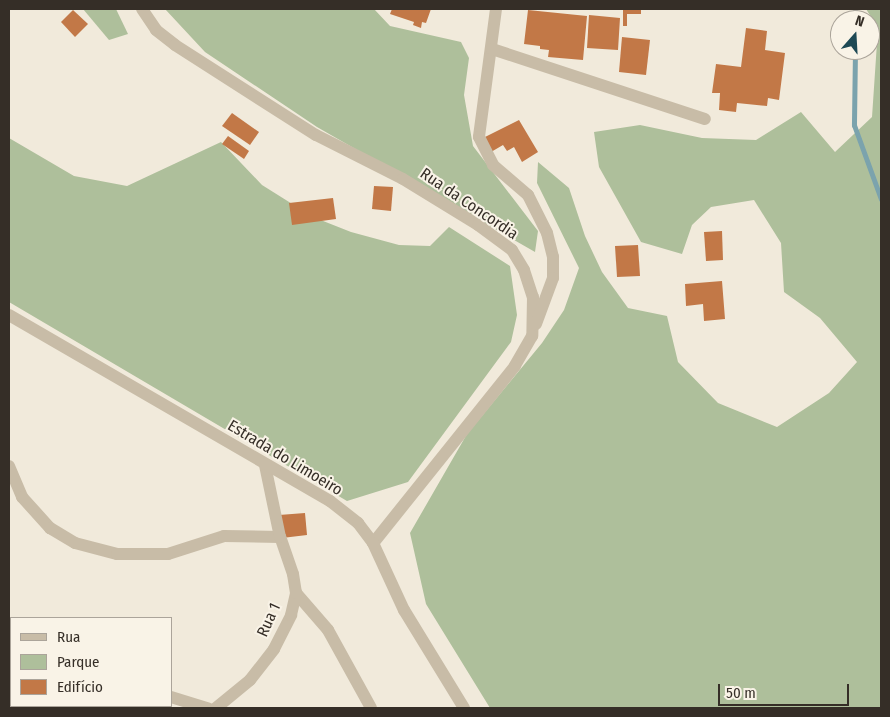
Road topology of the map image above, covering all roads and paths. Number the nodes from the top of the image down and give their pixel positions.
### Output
1 (142, 9) edge
2 (496, 9) edge
3 (492, 49) junction
4 (705, 119) dead end
5 (9, 315) edge
6 (532, 336) junction
7 (265, 465) junction
8 (9, 466) edge
9 (280, 537) junction
10 (374, 543) junction
11 (296, 593) junction
12 (172, 697) edge
13 (208, 708) edge
14 (216, 708) edge
15 (371, 708) edge
16 (464, 708) edge

1 - 6 street, Rua da Concordia
2 - 3 street
3 - 4 street
3 - 6 street
5 - 7 street, Estrada do Limoeiro
6 - 10 street, Rua da Concordia
7 - 9 street, Rua 1
7 - 10 street, Estrada do Limoeiro
8 - 9 street
9 - 11 street, Rua 1
10 - 16 street, Estrada do Limoeiro
11 - 14 street, Rua 1
11 - 15 street
12 - 13 street

